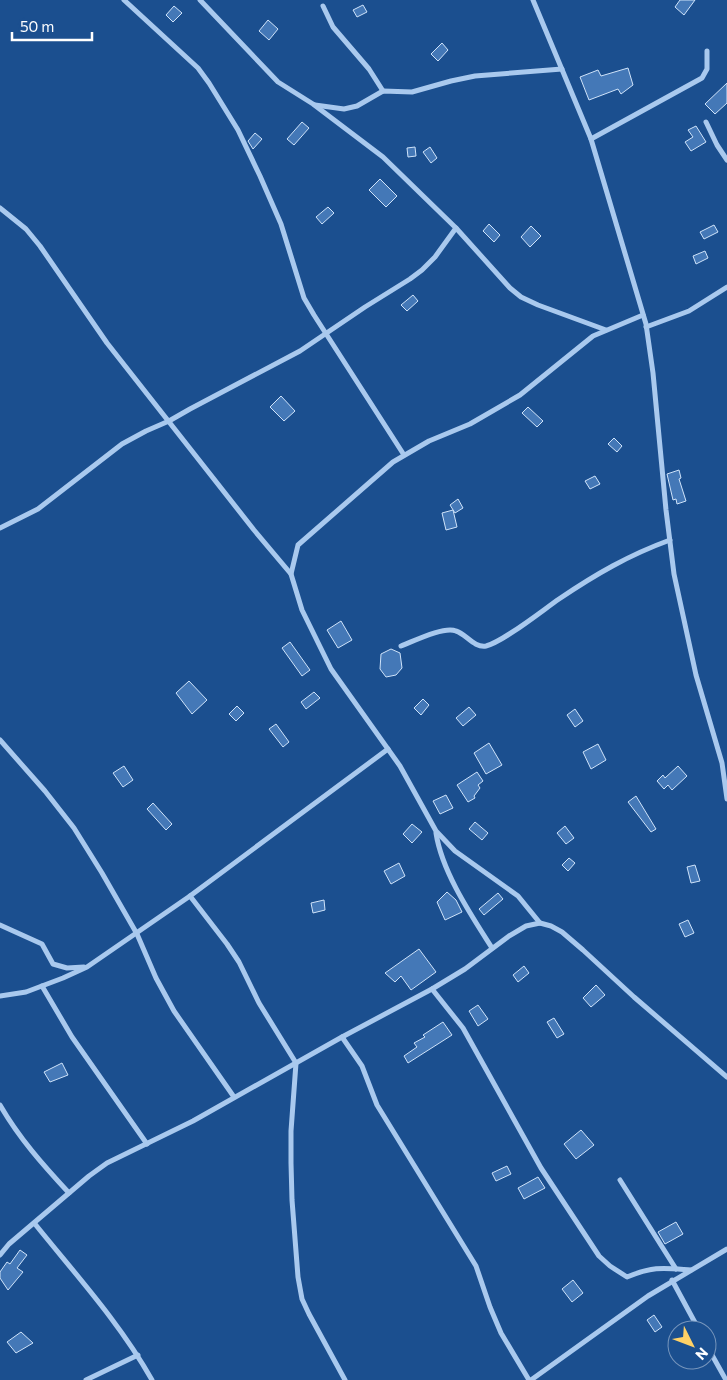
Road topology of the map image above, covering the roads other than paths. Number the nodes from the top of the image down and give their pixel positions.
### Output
1 (124, 0) edge
2 (200, 0) edge
3 (533, 0) edge
4 (323, 6) dead end
5 (707, 51) dead end
6 (562, 69) junction
7 (383, 91) junction
8 (313, 104) junction
9 (706, 122) dead end
10 (591, 139) junction
11 (727, 160) edge
12 (0, 208) edge
13 (456, 228) junction
14 (727, 287) edge
15 (643, 315) junction
16 (646, 327) junction
17 (606, 330) junction
18 (326, 333) junction
19 (169, 422) junction
20 (404, 455) junction
21 (0, 528) edge
22 (670, 540) junction
23 (291, 574) junction
24 (402, 646) dead end
25 (0, 742) edge
26 (388, 749) junction
27 (725, 763) edge
28 (727, 799) edge
29 (436, 831) junction
30 (190, 896) junction
31 (540, 923) junction
32 (0, 925) edge
33 (137, 934) junction
34 (492, 948) junction
35 (86, 967) junction
36 (42, 986) junction
37 (432, 990) junction
38 (0, 996) edge
39 (342, 1037) junction
40 (296, 1063) junction
41 (727, 1077) edge
42 (234, 1097) junction
43 (0, 1104) edge
44 (147, 1144) junction
45 (620, 1180) dead end
46 (69, 1192) junction
47 (35, 1224) junction
48 (727, 1249) edge
49 (0, 1256) edge
50 (676, 1269) junction
51 (691, 1270) junction
52 (672, 1280) junction
53 (693, 1320) edge
54 (138, 1355) junction
55 (717, 1364) edge
56 (86, 1380) edge
57 (152, 1380) edge
58 (345, 1380) edge
59 (530, 1380) edge
60 (726, 1380) edge

1 - 18 street
2 - 8 street
3 - 6 street
4 - 7 street
5 - 10 street
6 - 7 street
6 - 10 street
7 - 8 street
8 - 13 street
9 - 11 street
10 - 15 street
12 - 19 street
13 - 17 street
13 - 18 street
14 - 16 street
15 - 16 street
15 - 17 street
16 - 22 street
17 - 20 street
18 - 19 street
18 - 20 street
19 - 21 street
19 - 23 street
20 - 23 street
22 - 24 street
22 - 27 street
23 - 26 street
25 - 33 street
26 - 29 street
26 - 30 street
27 - 28 street
29 - 31 street
29 - 34 street
30 - 33 street
30 - 40 street
31 - 34 street
31 - 41 street
32 - 35 street
33 - 35 street
33 - 42 street
34 - 37 street
35 - 36 street
36 - 38 street
36 - 44 street
37 - 39 street
37 - 50 street
39 - 40 street
39 - 59 street
40 - 42 street
40 - 58 street
42 - 44 street
43 - 46 street
44 - 46 street
45 - 50 street
46 - 47 street
47 - 49 street
47 - 54 street
48 - 51 street
50 - 51 street
51 - 52 street
52 - 53 street
52 - 59 street
54 - 56 street
54 - 57 street
55 - 60 street

